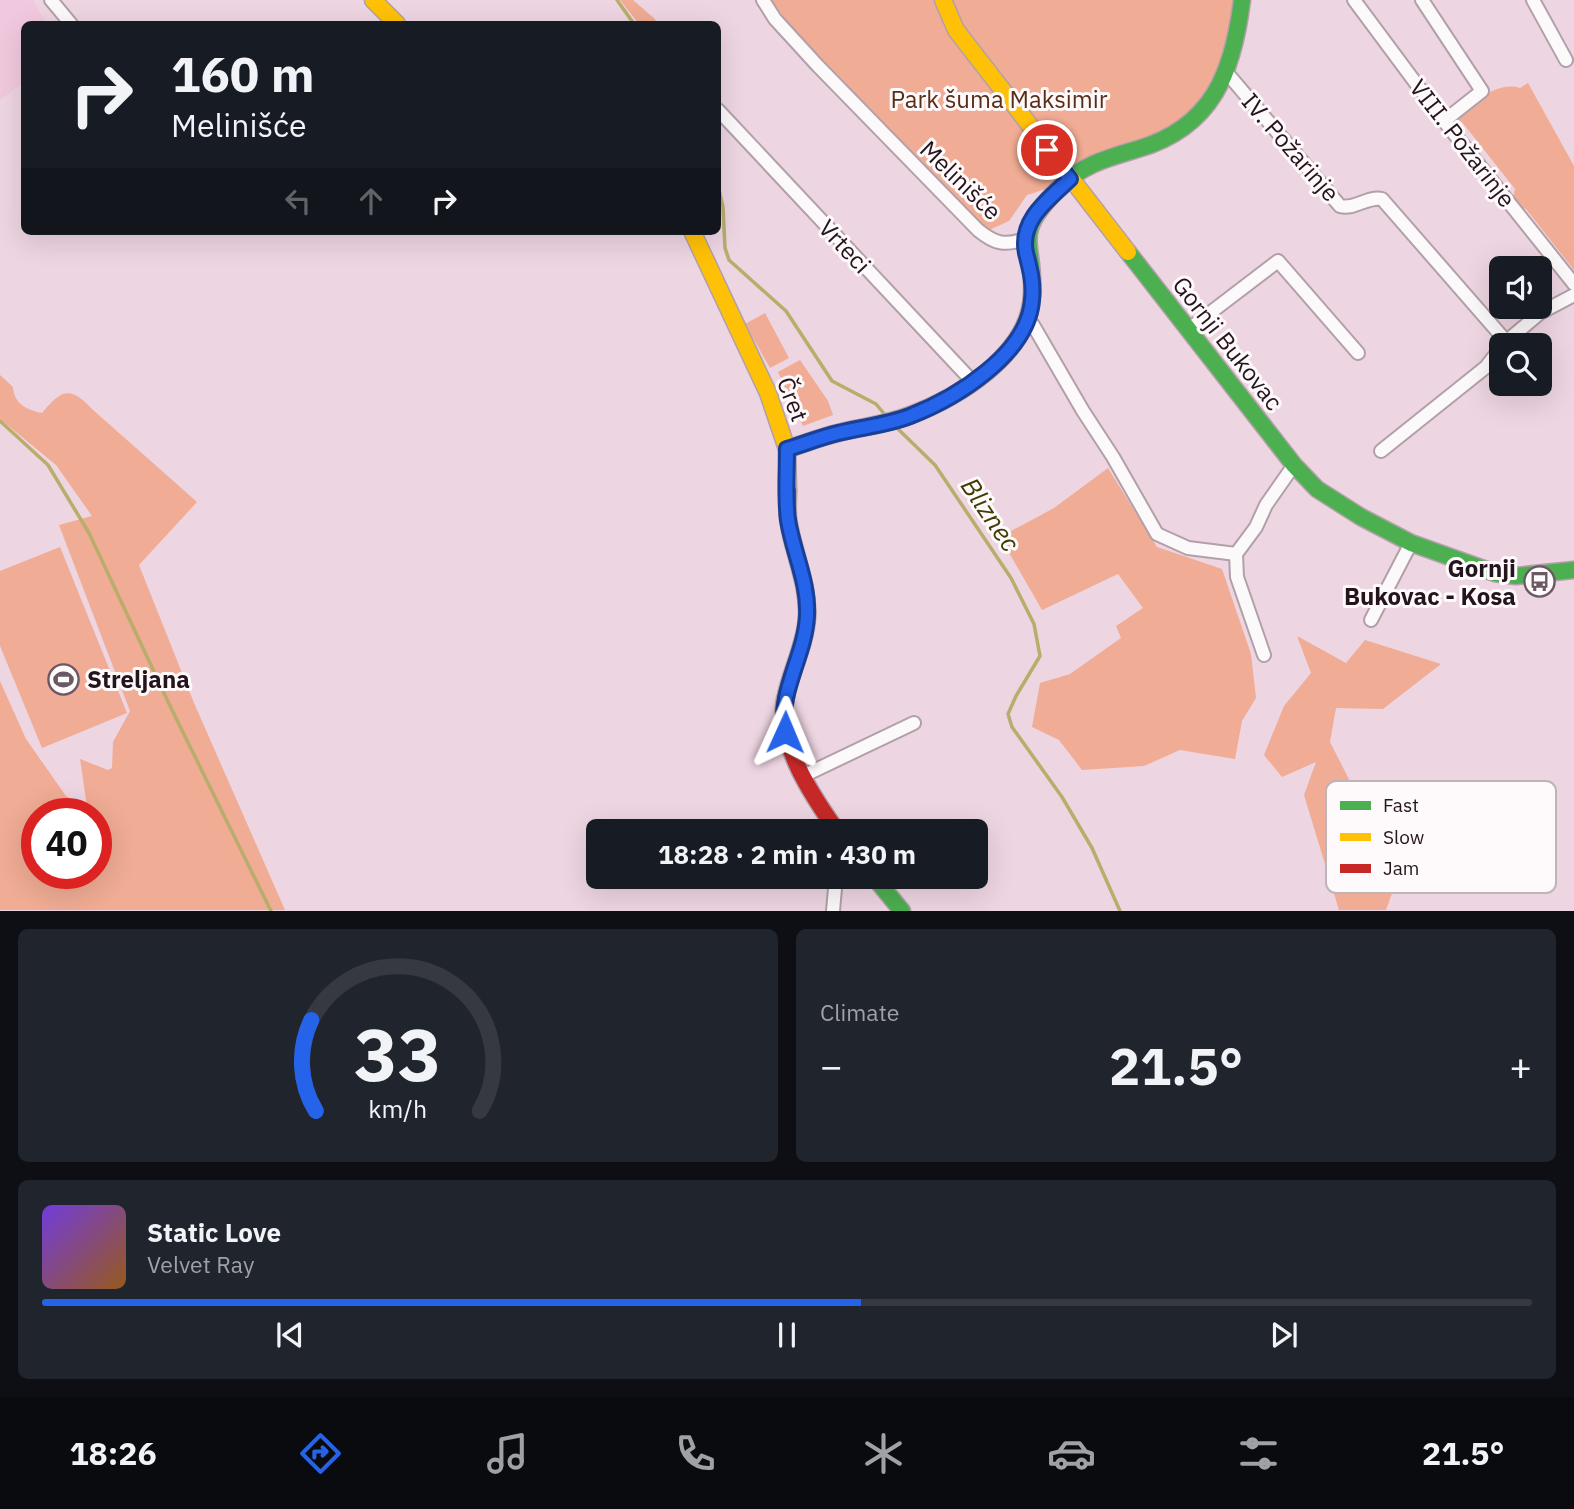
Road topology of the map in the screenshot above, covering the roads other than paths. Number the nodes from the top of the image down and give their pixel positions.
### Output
1 (51, 0) edge
2 (373, 0) edge
3 (763, 0) edge
4 (943, 0) edge
5 (1242, 0) edge
6 (1354, 0) edge
7 (1422, 0) edge
8 (1533, 0) edge
9 (68, 21) edge
10 (394, 21) edge
11 (1566, 60) dead end
12 (1227, 73) junction
13 (721, 113) edge
14 (1444, 121) junction
15 (1070, 179) junction
16 (694, 235) edge
17 (1025, 239) junction
18 (1574, 285) edge
19 (1574, 295) edge
20 (1027, 322) junction
21 (1189, 329) junction
22 (1494, 333) edge
23 (1516, 333) edge
24 (1358, 353) dead end
25 (1489, 363) edge
26 (972, 381) junction
27 (787, 449) junction
28 (1381, 451) dead end
29 (1294, 466) junction
30 (1411, 543) junction
31 (1236, 554) junction
32 (1574, 570) edge
33 (1371, 620) dead end
34 (1264, 655) dead end
35 (914, 723) dead end
36 (803, 776) junction
37 (829, 819) edge
38 (835, 889) edge
39 (884, 889) edge
40 (833, 911) edge
41 (902, 911) edge

1 - 9 street
2 - 10 street
3 - 17 street, Melinišće
4 - 15 street, Gornji Bukovac
5 - 12 street, Melinišće
6 - 14 street, VIII. Požarinje
7 - 14 street
8 - 11 street
12 - 15 street, Melinišće
12 - 22 street, IV. Požarinje
13 - 26 street, Vrteci
14 - 18 street, VIII. Požarinje
15 - 17 street, Melinišće
15 - 21 street, Gornji Bukovac
16 - 27 street, Čret
17 - 20 street, Melinišće
19 - 23 street
20 - 26 street, Melinišće
20 - 31 street
21 - 24 street
21 - 29 street, Gornji Bukovac
25 - 28 street
26 - 27 street, Melinišće
27 - 36 street, Čret
29 - 30 street, Gornji Bukovac
29 - 31 street
30 - 32 street, Gornji Bukovac
30 - 33 street
31 - 34 street
35 - 36 street
36 - 37 street, Čret
38 - 40 street
39 - 41 street

